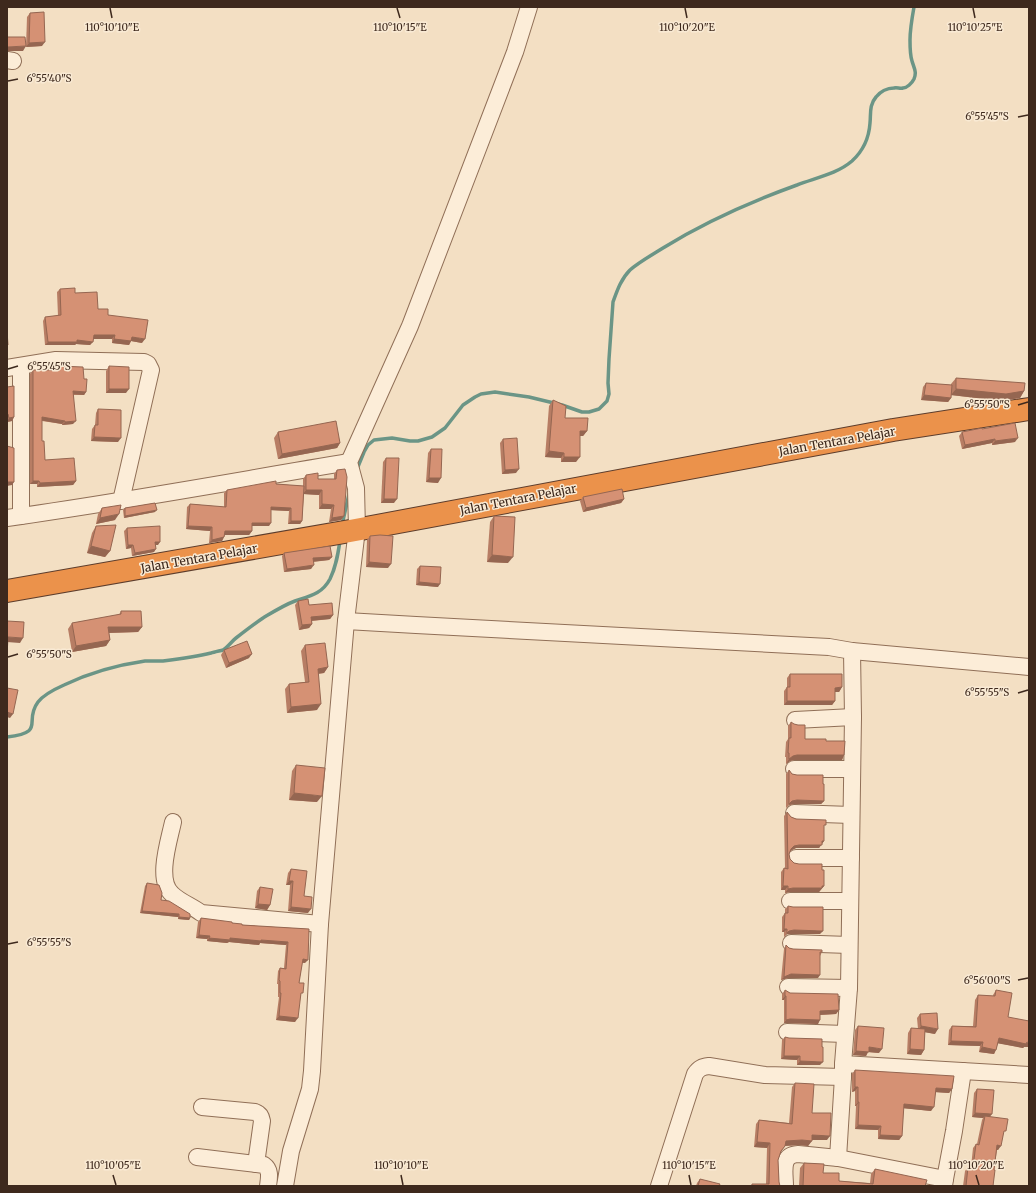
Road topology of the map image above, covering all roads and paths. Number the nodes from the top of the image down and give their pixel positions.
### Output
1 (529, 7) edge
2 (14, 367) edge
3 (1029, 409) edge
4 (350, 465) junction
5 (121, 501) junction
6 (14, 517) edge
7 (353, 530) junction
8 (7, 591) edge
9 (346, 621) junction
10 (852, 651) junction
11 (1029, 667) edge
12 (853, 717) junction
13 (794, 720) dead end
14 (794, 769) dead end
15 (852, 769) junction
16 (794, 813) dead end
17 (851, 814) junction
18 (173, 822) dead end
19 (796, 858) dead end
20 (851, 858) junction
21 (790, 901) dead end
22 (850, 901) junction
23 (320, 924) junction
24 (790, 943) dead end
25 (849, 945) junction
26 (788, 987) dead end
27 (849, 988) junction
28 (788, 1032) dead end
29 (845, 1034) junction
30 (843, 1070) junction
31 (963, 1071) junction
32 (1029, 1075) edge
33 (202, 1107) dead end
34 (197, 1157) dead end
35 (838, 1158) junction
36 (256, 1164) junction
37 (944, 1183) edge
38 (268, 1186) edge
39 (285, 1186) edge
40 (659, 1186) edge
41 (785, 1186) edge

1 - 4 street
2 - 5 street
2 - 6 street
3 - 7 highway, Jalan Tentara Pelajar
4 - 5 street
4 - 7 street
5 - 6 street
7 - 8 highway, Jalan Tentara Pelajar
7 - 9 street
9 - 10 street
9 - 23 street
10 - 11 street
10 - 12 street
12 - 13 street
12 - 15 street
14 - 15 street
15 - 17 street
16 - 17 street
17 - 20 street
18 - 23 street
19 - 20 street
20 - 22 street
21 - 22 street
22 - 25 street
23 - 39 street
24 - 25 street
25 - 27 street
26 - 27 street
27 - 29 street
28 - 29 street
29 - 30 street
30 - 31 street
30 - 35 street
30 - 40 street
31 - 32 street
31 - 37 street
33 - 36 street
34 - 36 street
35 - 37 street
35 - 41 street
36 - 38 street

